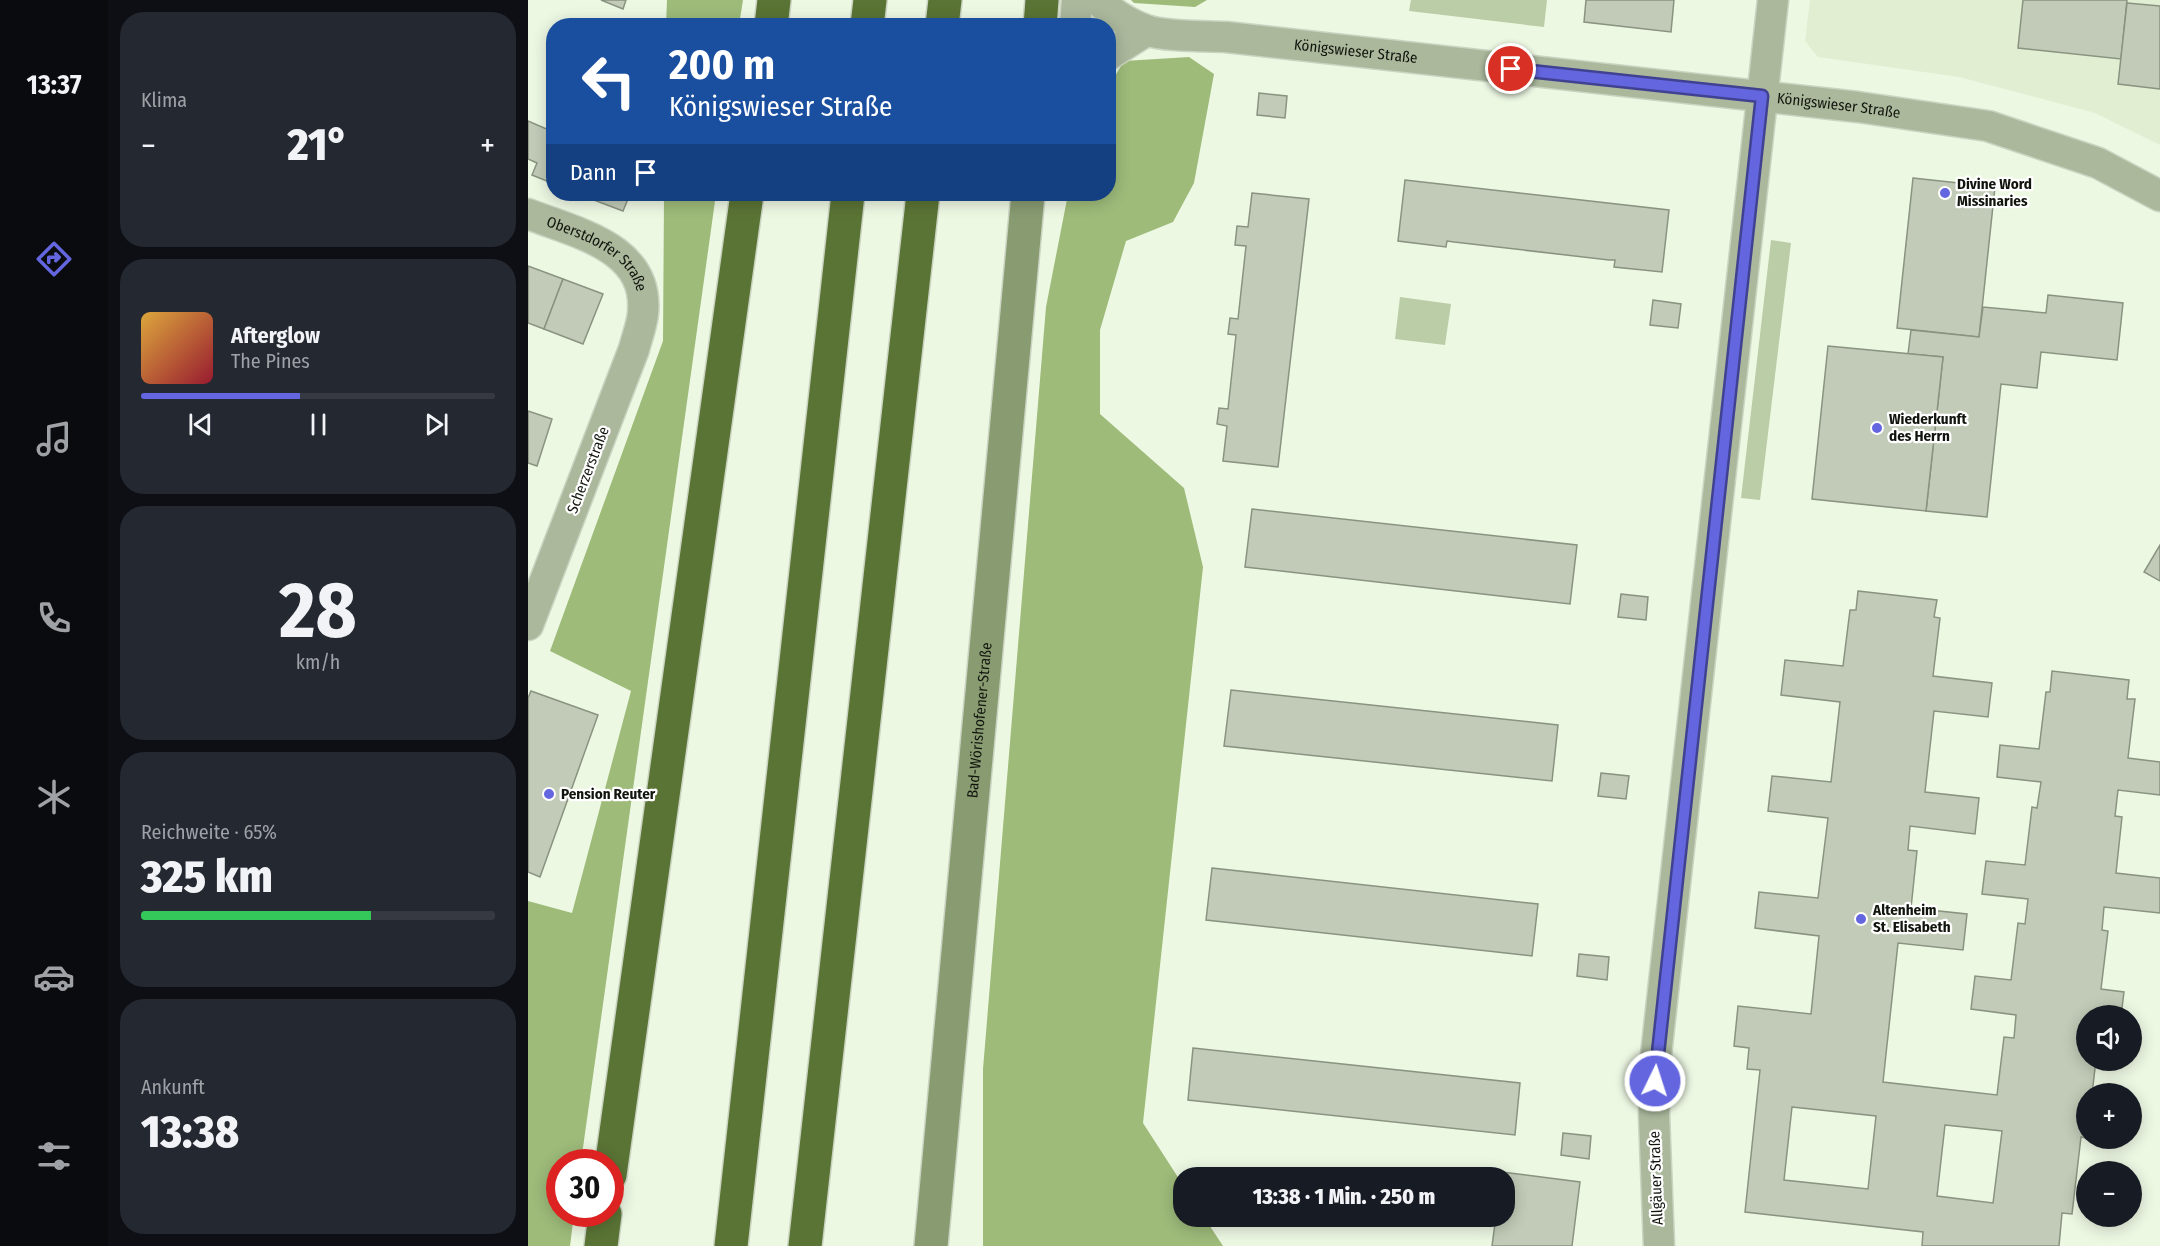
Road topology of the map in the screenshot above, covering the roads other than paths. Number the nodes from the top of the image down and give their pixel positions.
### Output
1 (774, 0) edge
2 (870, 0) edge
3 (945, 0) edge
4 (1042, 0) edge
5 (1077, 0) edge
6 (1098, 0) edge
7 (1773, 0) edge
8 (772, 18) edge
9 (868, 18) edge
10 (943, 18) edge
11 (1041, 18) edge
12 (1076, 18) edge
13 (1150, 31) junction
14 (1116, 50) edge
15 (1762, 96) junction
16 (2160, 196) edge
17 (746, 201) edge
18 (847, 201) edge
19 (922, 201) edge
20 (1027, 201) edge
21 (528, 214) edge
22 (643, 313) joint
23 (528, 625) edge
24 (614, 1149) edge
25 (603, 1227) edge
26 (601, 1246) edge
27 (731, 1246) edge
28 (805, 1246) edge
29 (931, 1246) edge
30 (1659, 1246) edge

1 - 8 highway
2 - 9 highway
3 - 10 highway
4 - 11 highway
5 - 12 street
6 - 13 street, Königswieser Straße
7 - 15 street, Allgäuer Straße
13 - 14 street
13 - 15 street, Königswieser Straße
15 - 16 street, Königswieser Straße
15 - 30 street, Allgäuer Straße
17 - 24 highway
18 - 27 highway
19 - 28 highway
20 - 29 main road, Bad-Wörishofener-Straße
21 - 22 street, Oberstdorfer Straße
22 - 23 street, Scherzerstraße
25 - 26 highway

